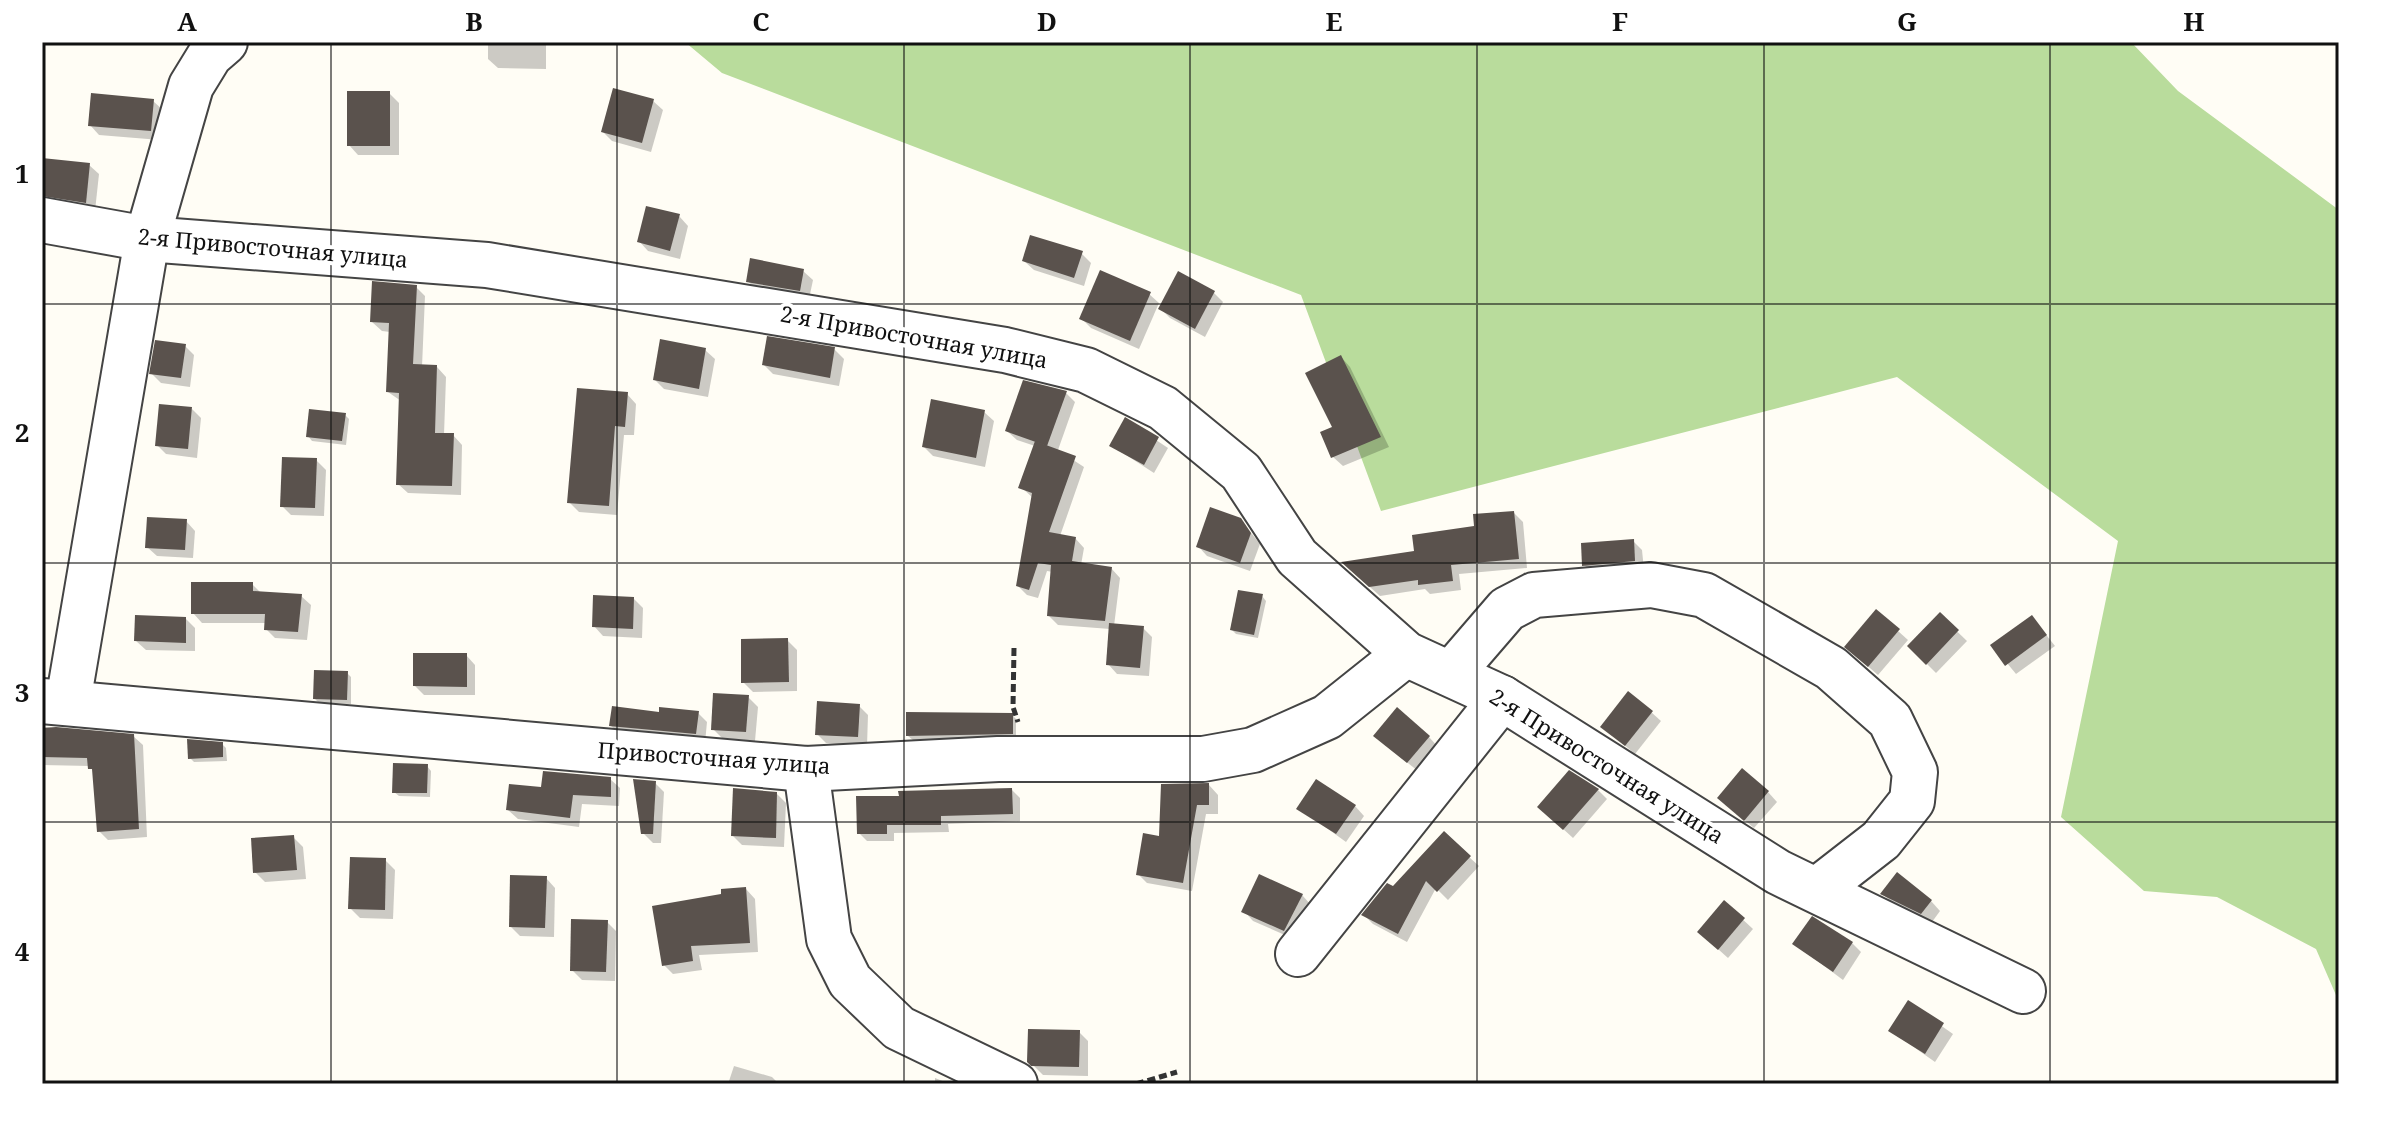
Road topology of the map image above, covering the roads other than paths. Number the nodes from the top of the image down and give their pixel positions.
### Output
1 (225, 42) edge
2 (42, 220) edge
3 (147, 239) junction
4 (1406, 654) junction
5 (1451, 674) junction
6 (1502, 698) junction
7 (55, 701) edge
8 (806, 769) junction
9 (1818, 889) junction
10 (1298, 954) dead end
11 (2023, 991) dead end
12 (1015, 1084) edge

1 - 3 street
2 - 3 street, 2-я Привосточная улица
3 - 4 street, 2-я Привосточная улица
3 - 7 street
4 - 5 street, 2-я Привосточная улица
4 - 8 street, Привосточная улица
5 - 6 street, 2-я Привосточная улица
5 - 9 street
6 - 9 street, 2-я Привосточная улица
6 - 10 street
7 - 8 street, Привосточная улица
8 - 12 street
9 - 11 street, 2-я Привосточная улица

